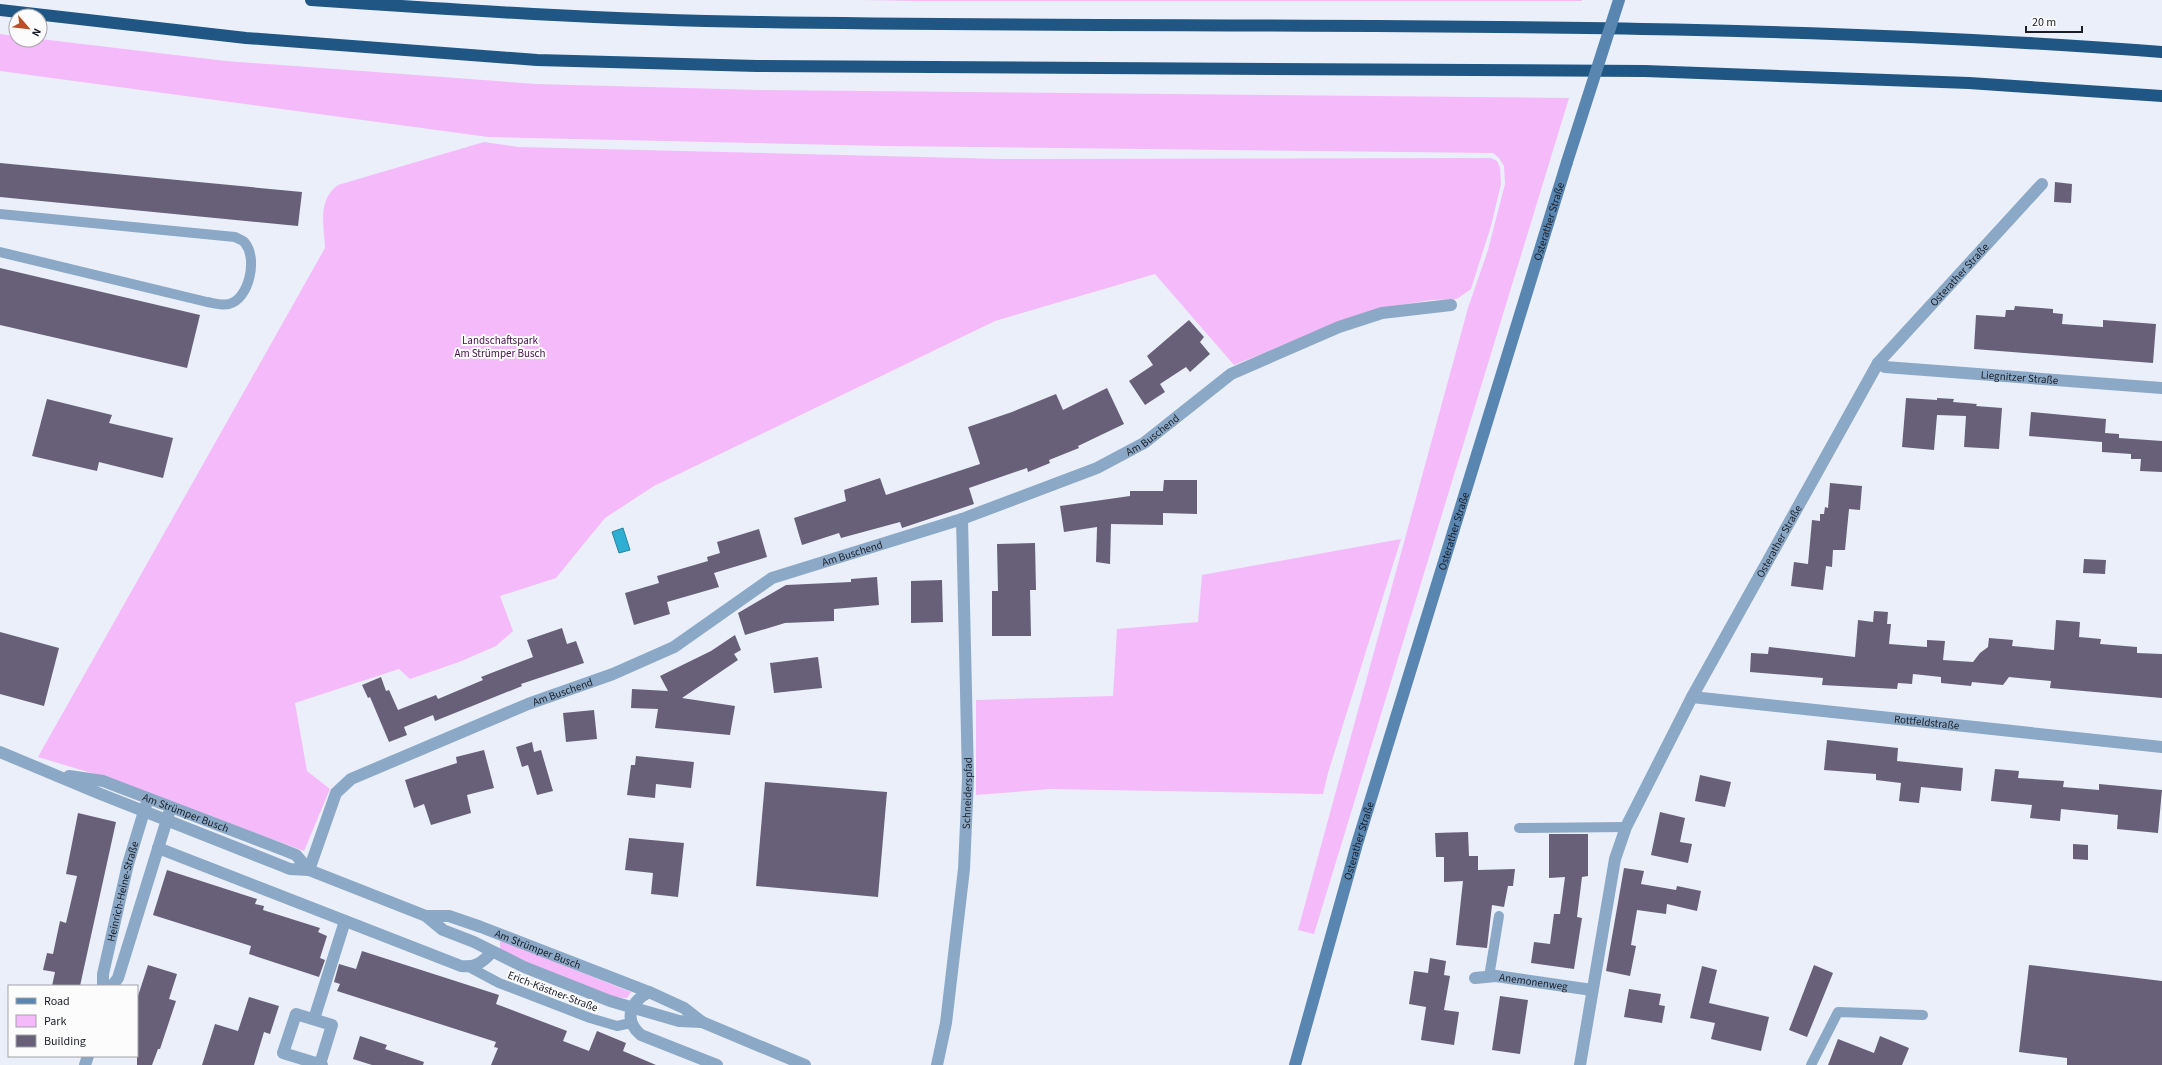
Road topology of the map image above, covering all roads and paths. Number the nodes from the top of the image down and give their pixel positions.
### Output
1 (311, 0) edge
2 (1619, 0) edge
3 (0, 10) edge
4 (2162, 52) edge
5 (2162, 96) edge
6 (2042, 184) dead end
7 (0, 214) edge
8 (0, 252) edge
9 (1451, 305) dead end
10 (1878, 363) junction
11 (2162, 388) edge
12 (962, 520) junction
13 (1692, 697) junction
14 (2162, 747) edge
15 (0, 752) edge
16 (55, 774) junction
17 (148, 798) junction
18 (171, 807) junction
19 (144, 812) junction
20 (167, 820) junction
21 (1626, 827) junction
22 (1519, 828) dead end
23 (158, 848) junction
24 (309, 870) junction
25 (426, 916) junction
26 (1499, 916) dead end
27 (345, 921) junction
28 (492, 952) junction
29 (469, 967) junction
30 (1490, 977) junction
31 (1475, 978) dead end
32 (103, 985) edge
33 (113, 985) edge
34 (1592, 990) junction
35 (649, 992) junction
36 (632, 1007) junction
37 (1923, 1015) dead end
38 (314, 1019) junction
39 (702, 1022) junction
40 (631, 1023) junction
41 (321, 1065) edge
42 (717, 1065) edge
43 (805, 1065) edge
44 (937, 1065) edge
45 (1295, 1065) edge
46 (1580, 1065) edge
47 (1811, 1065) edge

1 - 4 highway
2 - 45 main road, Osterather Straße, bridge
3 - 5 highway
6 - 10 street, Osterather Straße
7 - 8 lane
9 - 12 street, Am Buschend
10 - 11 street, Liegnitzer Straße
10 - 13 street, Osterather Straße
12 - 24 street, Am Buschend
12 - 44 street, Schneiderspfad
13 - 14 street, Rottfeldstraße
13 - 21 street, Osterather Straße
15 - 16 street, Am Strümper Busch
16 - 17 street, Am Strümper Busch
16 - 19 street, Am Strümper Busch
17 - 18 street, Am Strümper Busch
17 - 19 street, Heinrich-Heine-Straße
18 - 20 street, Heinrich-Heine-Straße
18 - 24 street, Am Strümper Busch
19 - 20 street, Am Strümper Busch
19 - 32 street, Heinrich-Heine-Straße
20 - 23 street, Heinrich-Heine-Straße
20 - 24 street, Am Strümper Busch
21 - 22 lane
21 - 34 street, Osterather Straße
23 - 27 street
23 - 33 street, Heinrich-Heine-Straße
24 - 25 street, Am Strümper Busch
25 - 28 street, Am Strümper Busch
25 - 35 street, Am Strümper Busch
26 - 30 lane
27 - 29 street
27 - 38 street
28 - 29 street
28 - 36 street, Am Strümper Busch
29 - 40 lane, Erich-Kästner-Straße
30 - 31 street, Anemonenweg
30 - 34 street, Anemonenweg
34 - 46 street, Osterather Straße
35 - 36 street
35 - 39 street, Am Strümper Busch
36 - 39 street, Am Strümper Busch
36 - 40 street
37 - 47 lane
38 - 41 street
38 - 41 street
39 - 43 street, Am Strümper Busch
40 - 42 street

